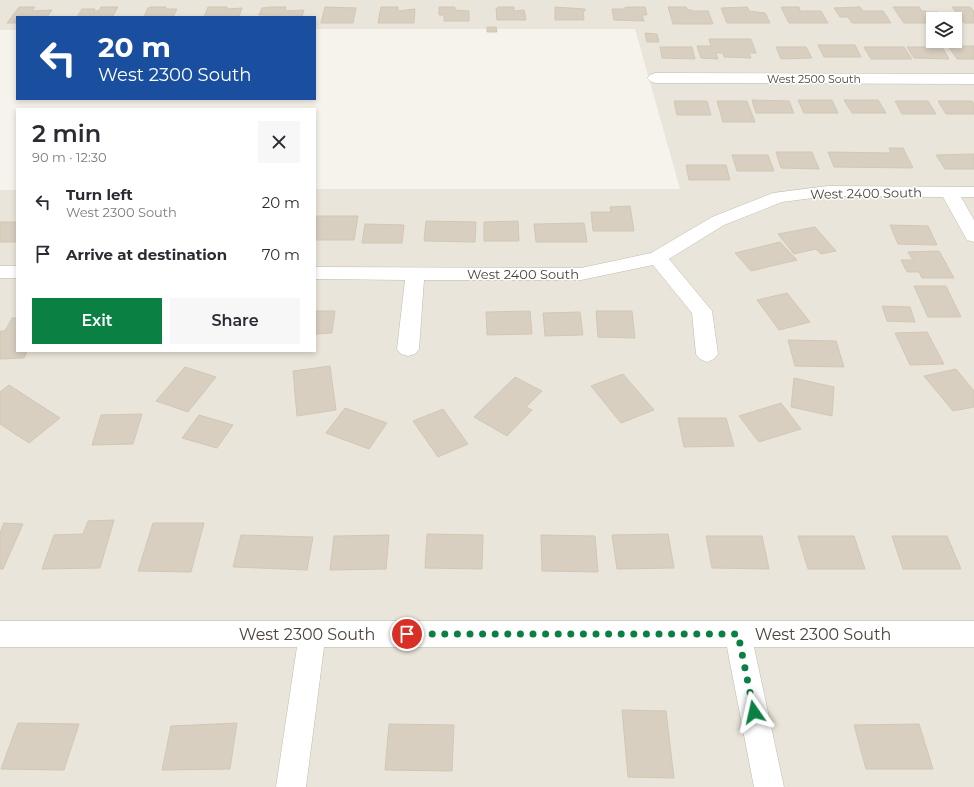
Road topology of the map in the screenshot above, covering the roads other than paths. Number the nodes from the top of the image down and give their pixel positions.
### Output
1 (655, 78) dead end
2 (974, 79) edge
3 (949, 192) junction
4 (974, 192) edge
5 (974, 236) edge
6 (657, 258) junction
7 (0, 272) edge
8 (16, 272) edge
9 (316, 273) edge
10 (415, 274) junction
11 (408, 349) dead end
12 (707, 354) dead end
13 (0, 634) edge
14 (312, 634) junction
15 (738, 634) junction
16 (974, 634) edge
17 (291, 787) edge
18 (769, 787) edge

1 - 2 street, West 2500 South
3 - 4 street, West 2400 South
3 - 5 street
3 - 6 street, West 2400 South
6 - 10 street, West 2400 South
6 - 12 street
7 - 8 street
9 - 10 street, West 2400 South
10 - 11 street
13 - 14 street, West 2300 South
14 - 15 street, West 2300 South
14 - 17 street
15 - 16 street, West 2300 South
15 - 18 street

